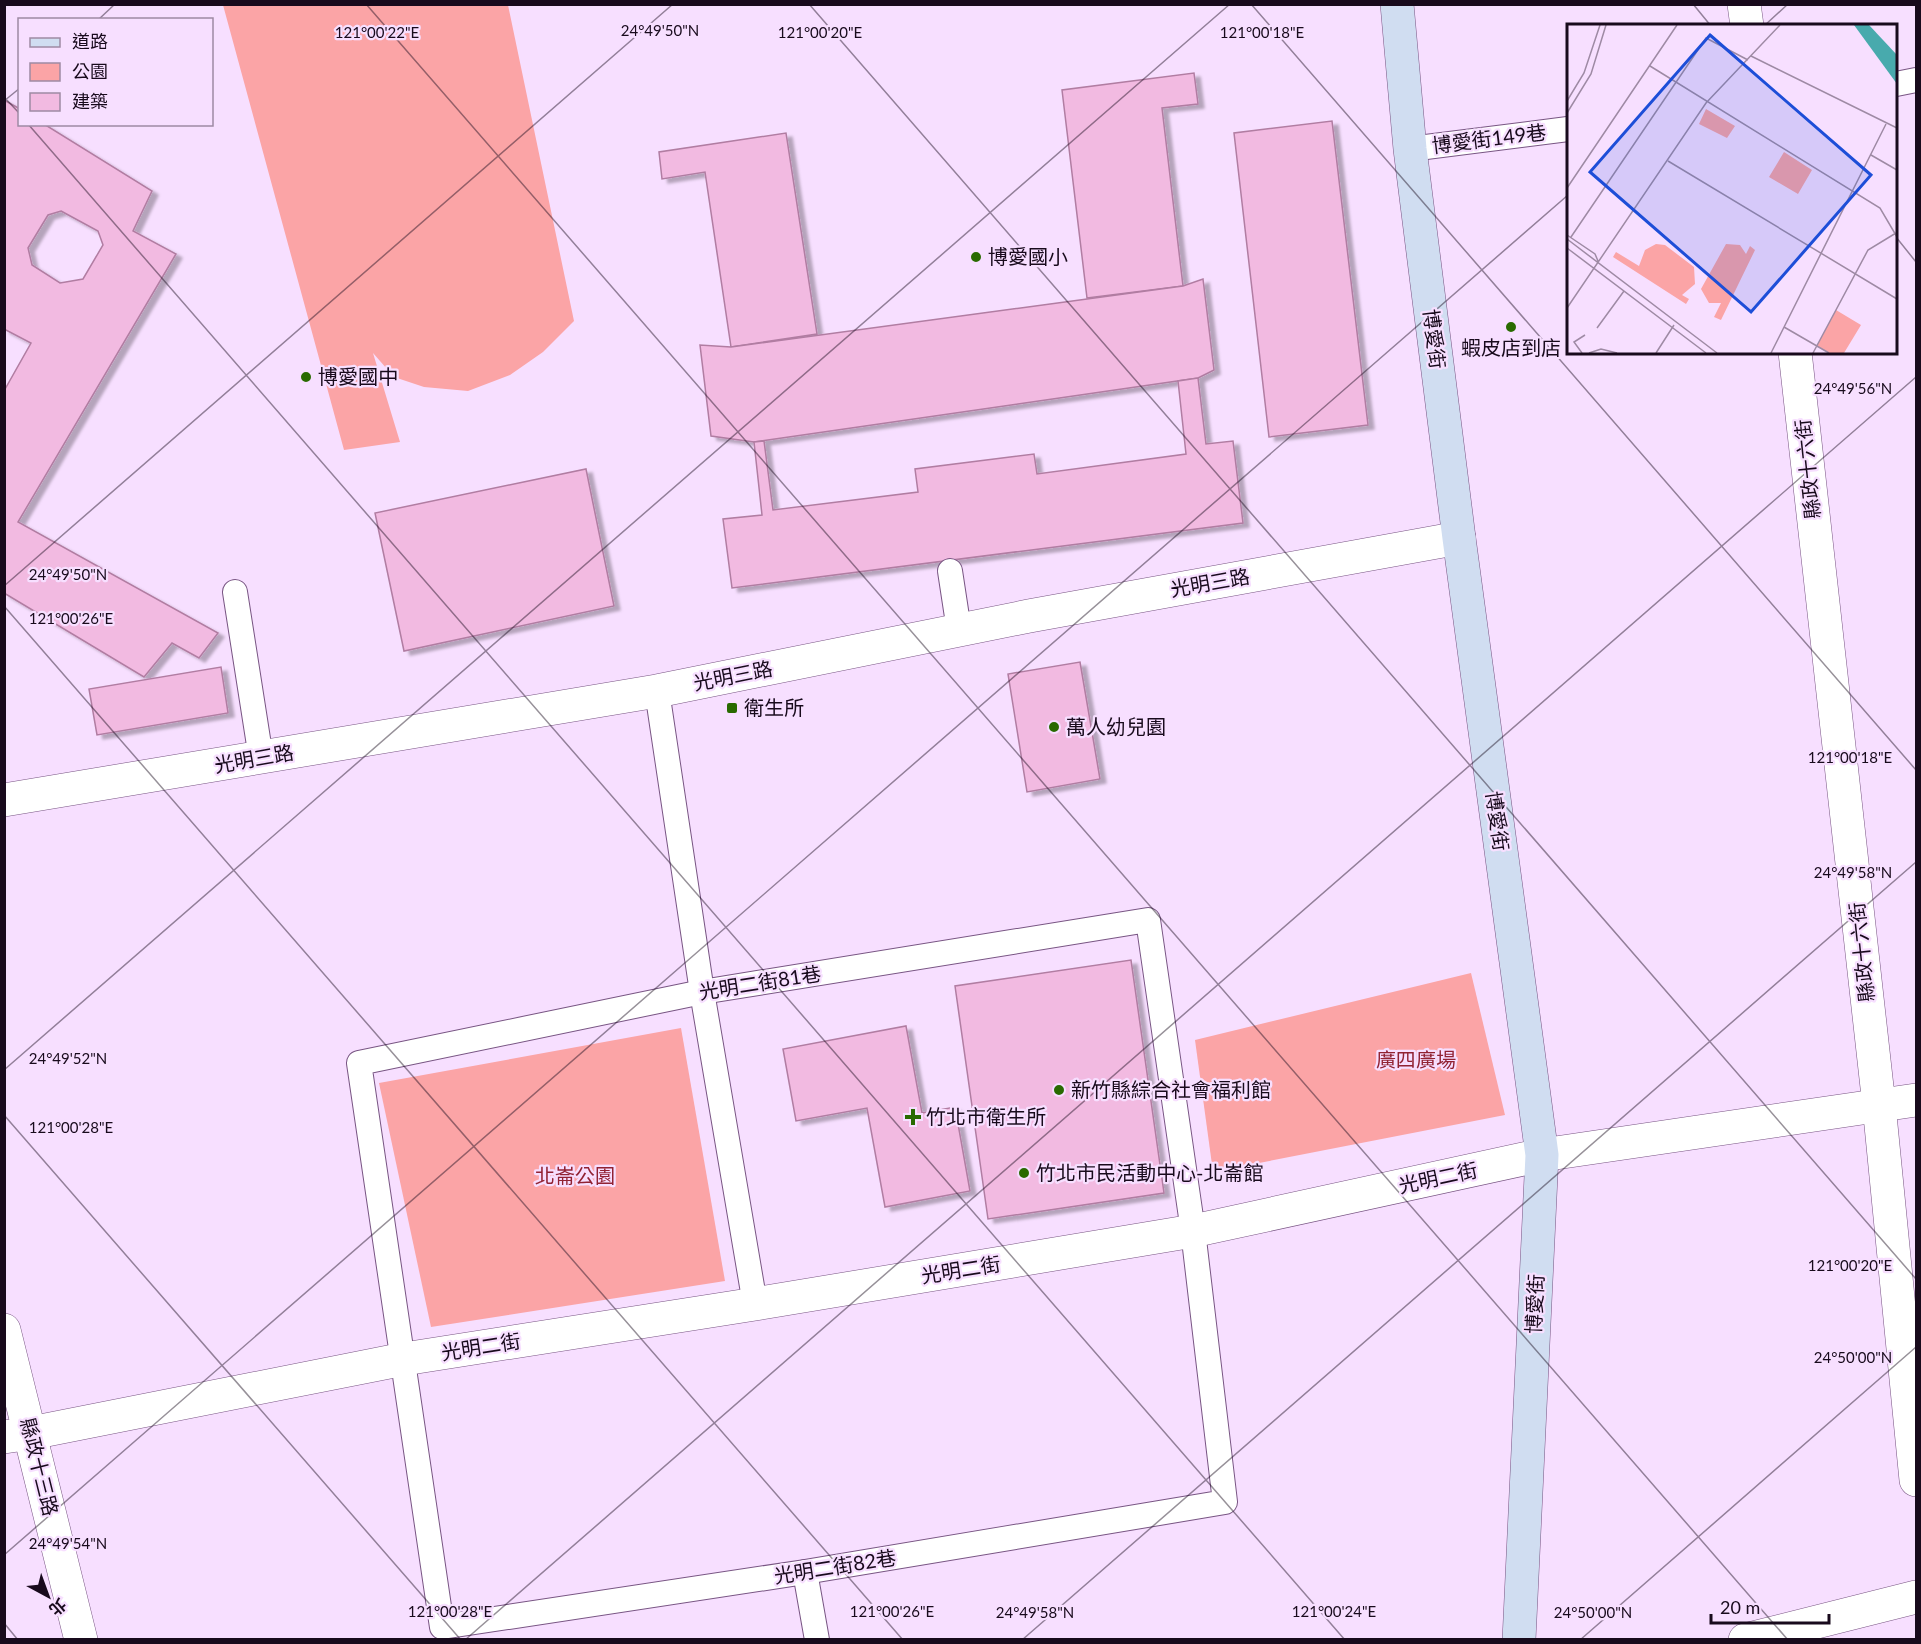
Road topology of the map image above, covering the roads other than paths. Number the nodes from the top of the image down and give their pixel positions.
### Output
1 (1397, 4) edge
2 (1744, 4) edge
3 (1747, 24) edge
4 (1917, 80) edge
5 (1897, 84) edge
6 (1567, 129) edge
7 (1410, 149) junction
8 (1795, 354) edge
9 (1459, 538) junction
10 (950, 571) dead end
11 (234, 592) dead end
12 (959, 630) junction
13 (657, 691) junction
14 (261, 758) junction
15 (4, 800) edge
16 (702, 992) junction
17 (1917, 1101) edge
18 (1879, 1105) junction
19 (1542, 1155) junction
20 (1194, 1231) junction
21 (755, 1304) junction
22 (4, 1330) edge
23 (404, 1359) junction
24 (18, 1435) edge
25 (1917, 1480) edge
26 (805, 1572) junction
27 (1917, 1597) edge
28 (81, 1640) edge
29 (817, 1640) edge
30 (1519, 1640) edge
31 (1745, 1640) edge

1 - 7 street, 博愛街
2 - 3 street
4 - 5 lane
6 - 7 lane, 博愛街149巷
7 - 9 street, 博愛街
8 - 18 street, 縣政十六街
9 - 12 street, 光明三路
9 - 19 street, 博愛街
10 - 12 lane
11 - 14 lane
12 - 13 street, 光明三路
13 - 14 street, 光明三路
13 - 16 lane
14 - 15 street, 光明三路
16 - 20 lane, 光明二街81巷
16 - 21 lane
16 - 23 lane, 光明二街81巷
17 - 18 street, 光明二街
18 - 19 street, 光明二街
18 - 25 street, 縣政十六街
19 - 20 street, 光明二街
19 - 30 street, 博愛街
20 - 21 street, 光明二街
20 - 26 lane, 光明二街82巷
21 - 23 street, 光明二街
22 - 24 street, 縣政十三路
23 - 24 street, 光明二街
23 - 26 lane, 光明二街82巷
24 - 28 street, 縣政十三路
26 - 29 lane
27 - 31 street

